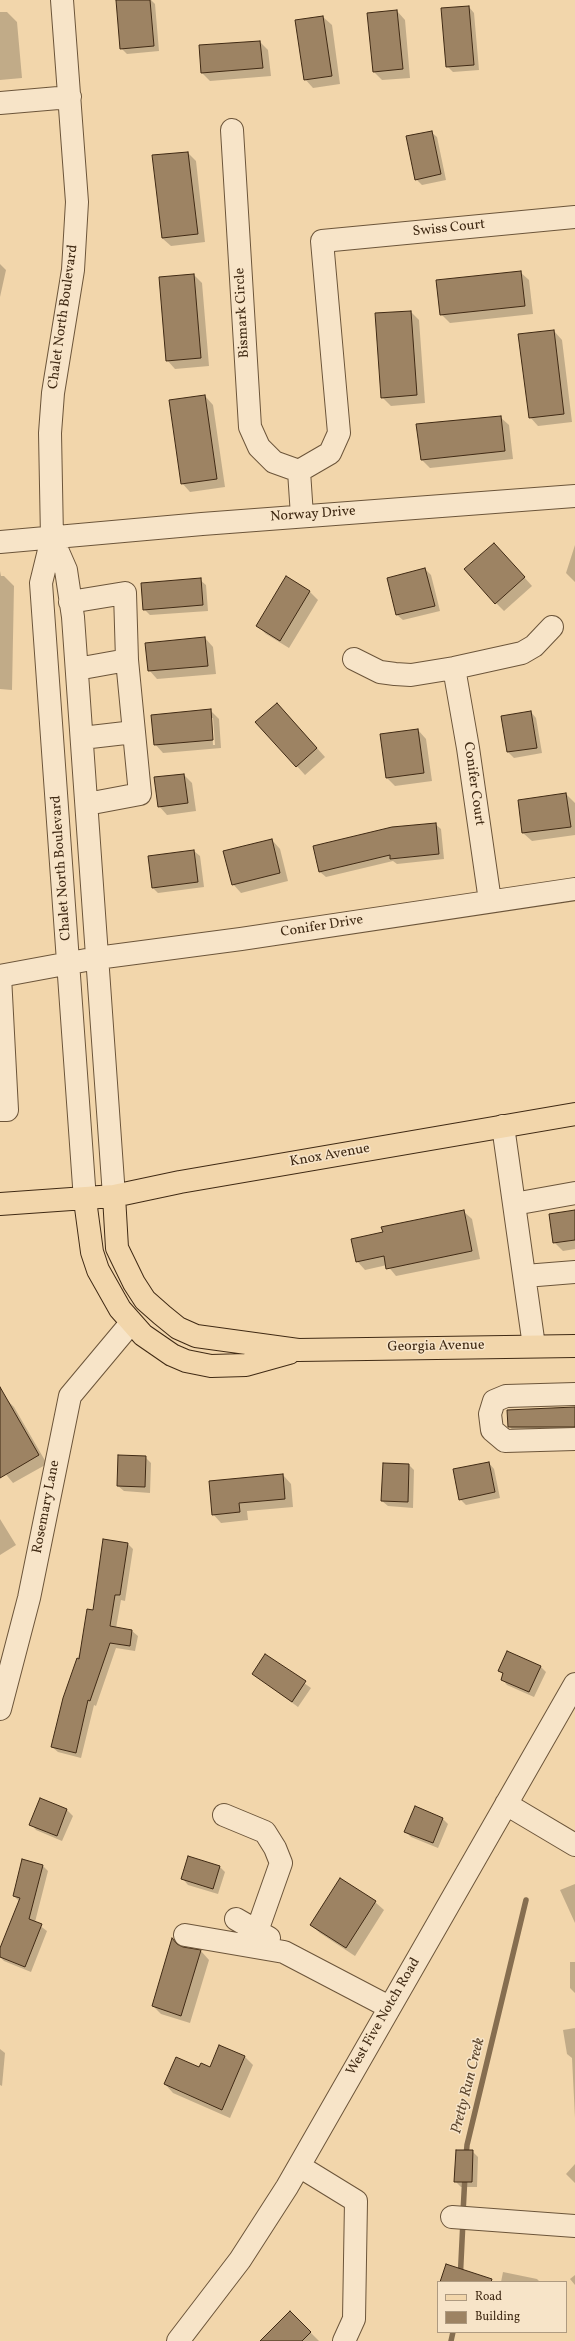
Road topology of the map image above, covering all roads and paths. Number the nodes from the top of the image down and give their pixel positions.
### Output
1 (62, 0) edge
2 (70, 97) junction
3 (0, 103) edge
4 (232, 130) dead end
5 (575, 217) edge
6 (299, 471) junction
7 (575, 496) edge
8 (302, 516) junction
9 (52, 538) junction
10 (0, 542) edge
11 (70, 602) junction
12 (552, 627) dead end
13 (354, 659) dead end
14 (127, 660) junction
15 (454, 668) junction
16 (77, 669) junction
17 (134, 732) junction
18 (82, 738) junction
19 (87, 804) junction
20 (575, 889) edge
21 (490, 901) junction
22 (97, 958) junction
23 (69, 964) junction
24 (0, 1110) edge
25 (575, 1114) edge
26 (503, 1126) junction
27 (575, 1194) edge
28 (114, 1196) junction
29 (86, 1200) junction
30 (0, 1204) edge
31 (514, 1204) junction
32 (575, 1272) edge
33 (525, 1276) junction
34 (131, 1323) junction
35 (534, 1346) junction
36 (575, 1346) edge
37 (298, 1350) junction
38 (575, 1394) edge
39 (575, 1439) edge
40 (575, 1684) edge
41 (0, 1709) edge
42 (506, 1804) junction
43 (224, 1815) dead end
44 (575, 1845) edge
45 (236, 1920) dead end
46 (257, 1931) junction
47 (185, 1935) dead end
48 (284, 1952) junction
49 (389, 2008) junction
50 (299, 2166) junction
51 (452, 2217) dead end
52 (575, 2226) edge
53 (178, 2341) edge
54 (344, 2341) edge

1 - 2 street, Chalet North Boulevard
2 - 3 street
2 - 9 street, Chalet North Boulevard
4 - 6 street, Bismark Circle
5 - 6 street, Swiss Court
6 - 8 street
7 - 8 street, Norway Drive
8 - 9 street, Norway Drive
9 - 10 street, Norway Drive
9 - 11 street, Chalet North Boulevard
9 - 23 street, Chalet North Boulevard
11 - 14 street
11 - 16 street, Chalet North Boulevard
12 - 15 street
13 - 15 street
14 - 16 street
14 - 17 street
15 - 21 street, Conifer Court
16 - 18 street, Chalet North Boulevard
17 - 18 street
17 - 19 street
18 - 19 street, Chalet North Boulevard
19 - 22 street, Chalet North Boulevard
20 - 21 street, Conifer Drive
21 - 22 street, Conifer Drive
22 - 23 street, Conifer Drive
22 - 28 street, Chalet North Boulevard
23 - 24 street, Conifer Drive
23 - 29 street, Chalet North Boulevard
25 - 26 main road, Knox Avenue
26 - 28 main road, Knox Avenue
26 - 31 street
27 - 31 street
28 - 29 main road, Knox Avenue
28 - 37 main road, Georgia Avenue
29 - 30 main road, Knox Avenue
29 - 34 main road, Georgia Avenue
31 - 33 street
32 - 33 street
33 - 35 street
34 - 37 main road, Georgia Avenue
34 - 41 street, Rosemary Lane
35 - 36 main road, Georgia Avenue
35 - 37 main road, Georgia Avenue
38 - 39 street
40 - 42 street, West Five Notch Road
42 - 44 street
42 - 49 street, West Five Notch Road
43 - 46 street
45 - 46 street
46 - 48 street
47 - 48 street
48 - 49 street
49 - 50 street, West Five Notch Road
50 - 53 street, West Five Notch Road
50 - 54 street
51 - 52 street

